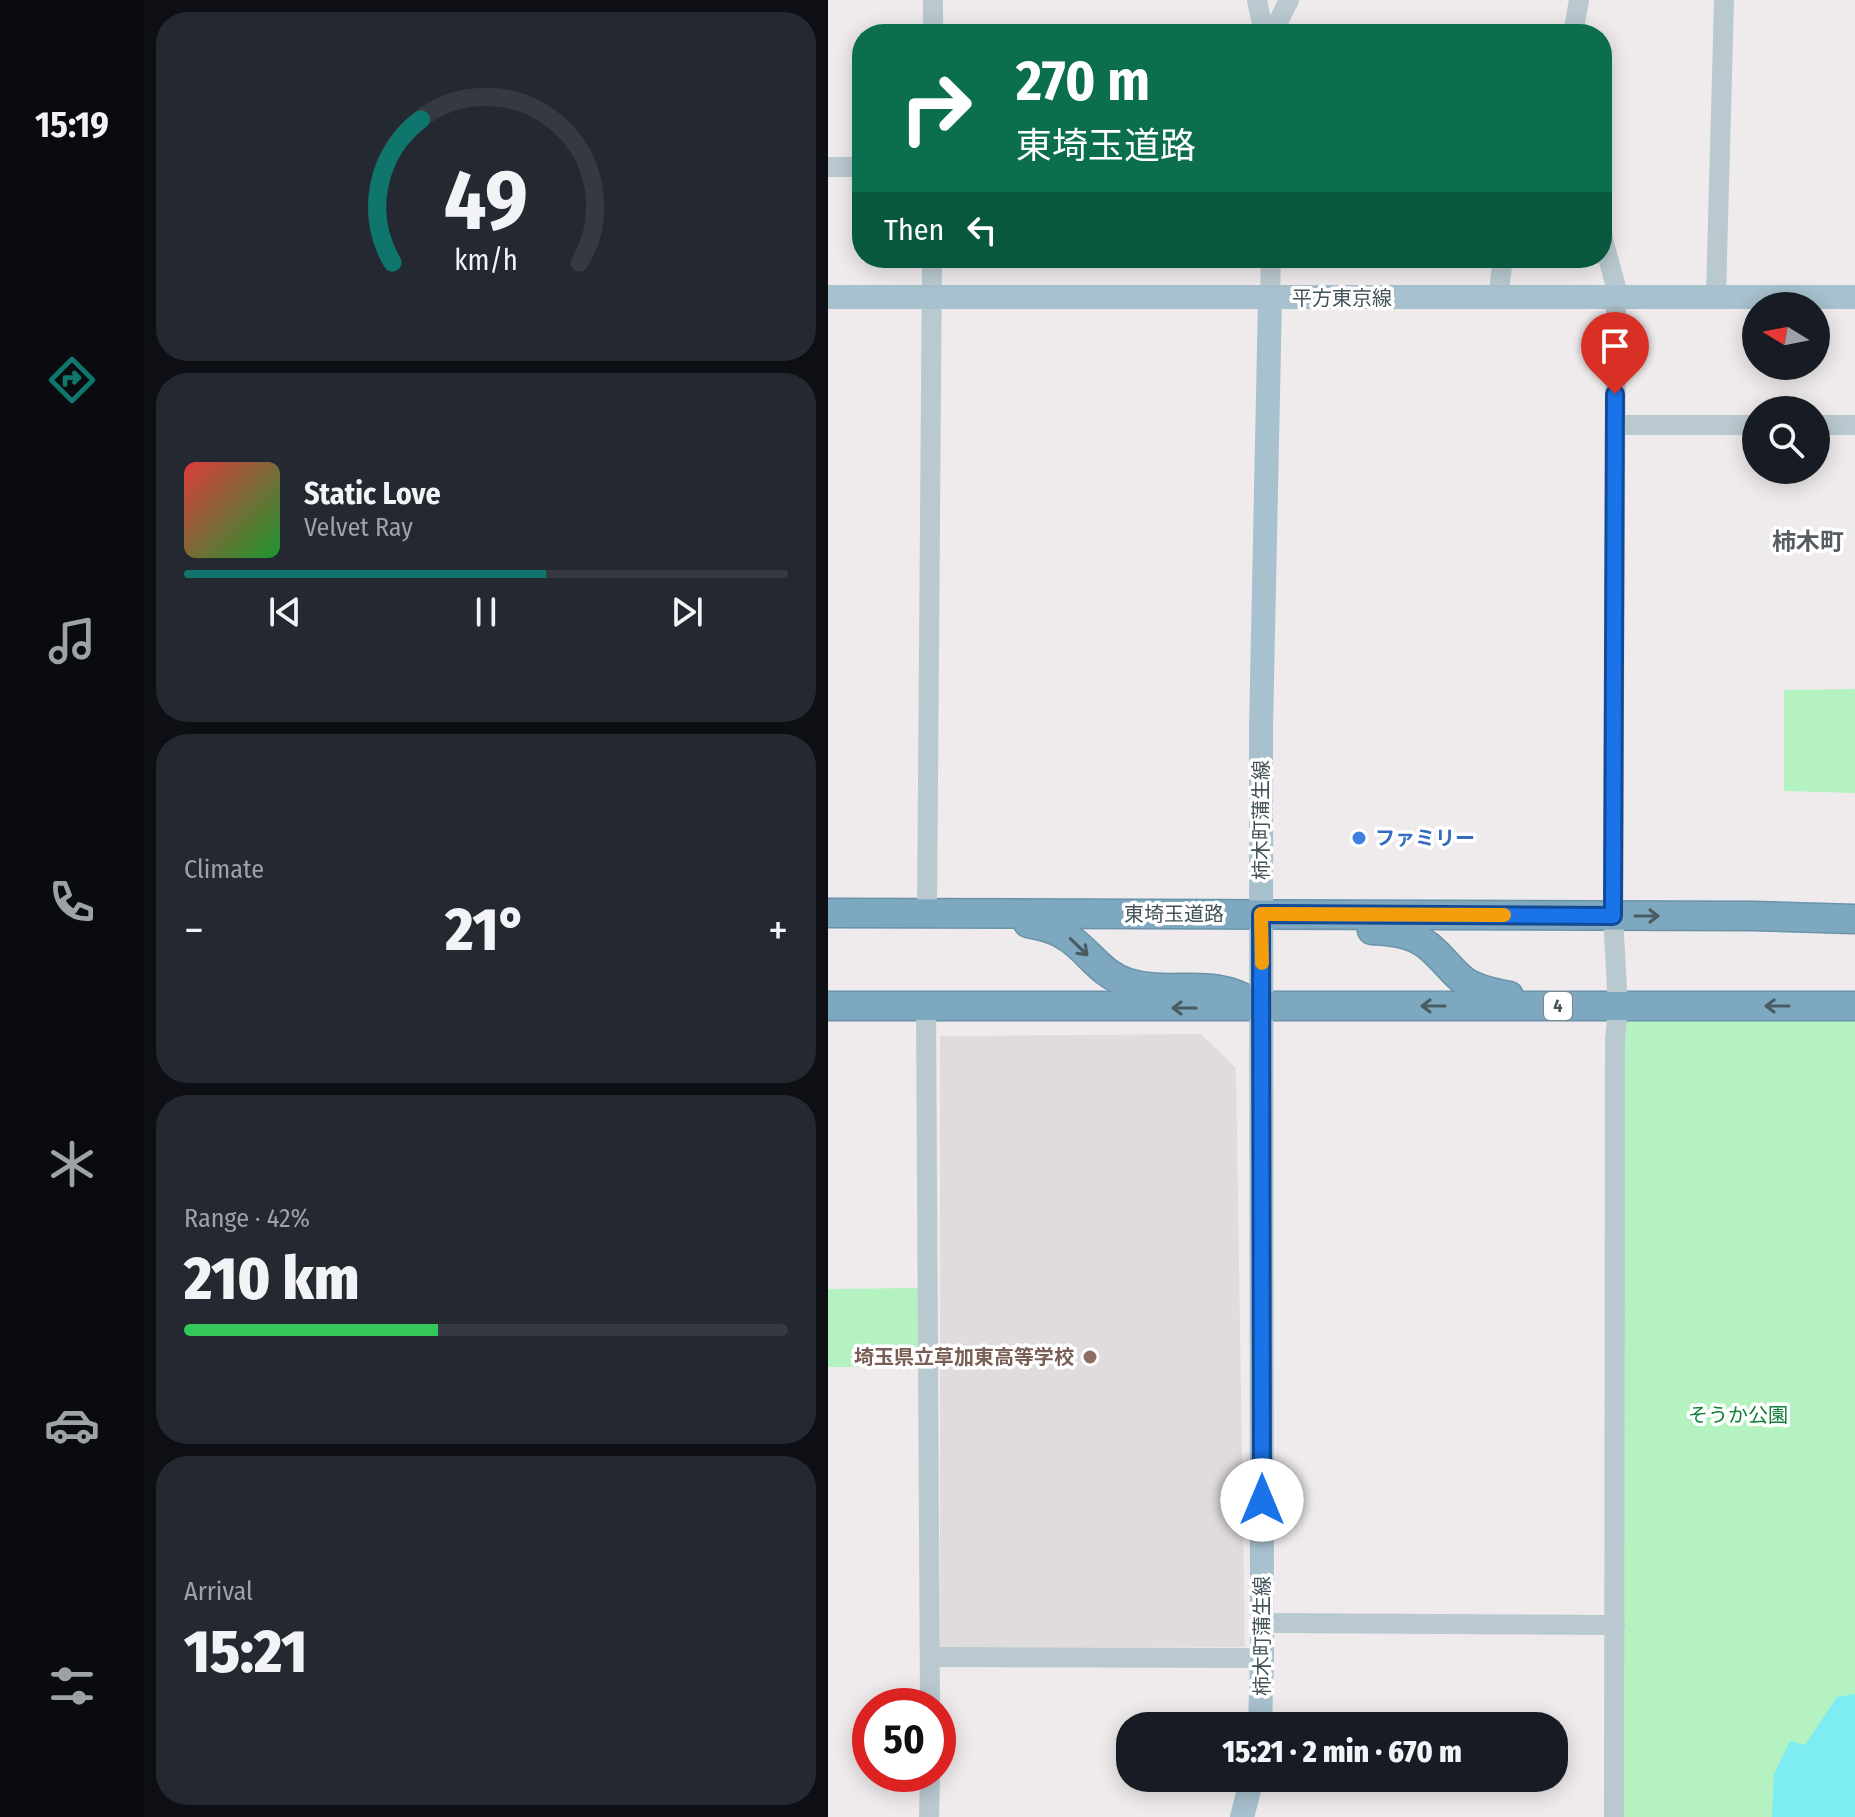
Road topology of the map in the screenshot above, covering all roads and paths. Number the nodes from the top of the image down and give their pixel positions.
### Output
1 (933, 0) edge
2 (1257, 0) edge
3 (1289, 0) edge
4 (1579, 0) edge
5 (1724, 0) edge
6 (933, 24) edge
7 (1262, 24) edge
8 (1277, 24) edge
9 (1575, 24) edge
10 (828, 167) edge
11 (852, 167) edge
12 (932, 268) edge
13 (1271, 268) edge
14 (1502, 268) edge
15 (1611, 268) edge
16 (828, 297) edge
17 (932, 297) junction
18 (1716, 297) junction
19 (1855, 297) edge
20 (1270, 298) junction
21 (1616, 298) junction
22 (1498, 299) junction
23 (1615, 425) junction
24 (1742, 425) edge
25 (1830, 425) edge
26 (1855, 425) edge
27 (927, 912) junction
28 (828, 913) edge
29 (1261, 914) junction
30 (980, 915) junction
31 (1613, 916) junction
32 (1855, 919) edge
33 (828, 998) edge
34 (1549, 1005) junction
35 (828, 1006) edge
36 (863, 1006) junction
37 (1855, 1006) edge
38 (926, 1007) junction
39 (1618, 1007) junction
40 (1262, 1008) junction
41 (1262, 1623) junction
42 (1615, 1625) junction
43 (931, 1657) junction
44 (1262, 1658) junction
45 (930, 1688) edge
46 (1260, 1712) edge
47 (930, 1792) edge
48 (1248, 1792) edge
49 (929, 1817) edge
50 (1242, 1817) edge
51 (1614, 1817) edge

1 - 6 street
2 - 7 street
3 - 8 street
4 - 9 street
5 - 18 street
10 - 11 street
12 - 17 street
13 - 20 street
14 - 22 street
15 - 21 street
16 - 17 main road, 平方東京線
17 - 20 main road, 平方東京線
17 - 27 street
18 - 19 main road, 平方東京線
18 - 21 main road, 平方東京線
20 - 22 main road, 平方東京線
20 - 29 main road, 柿木町蒲生線
21 - 22 main road, 平方東京線
21 - 23 street
23 - 24 street
23 - 31 street
25 - 26 street
27 - 28 highway, 東埼玉道路 / 4
27 - 30 highway, 東埼玉道路 / 4
29 - 30 highway, 東埼玉道路 / 4
29 - 31 highway, 東埼玉道路 / 4
29 - 34 highway, 4
29 - 40 main road, 柿木町蒲生線
30 -> 40 highway, 4
31 -> 32 highway, 東埼玉道路 / 4
31 - 39 street
33 - 36 highway, 4
34 - 39 highway, 4
34 -> 40 highway, 4
35 - 36 highway, 4
36 - 38 highway, 4
37 -> 39 highway, 4
40 -> 38 highway, 4
38 - 43 street
39 - 42 street
40 - 41 main road, 柿木町蒲生線
41 - 42 street
41 - 44 main road, 柿木町蒲生線
42 - 51 street
43 - 44 street
43 - 45 street
44 - 46 main road, 柿木町蒲生線
47 - 49 street
48 - 50 main road

